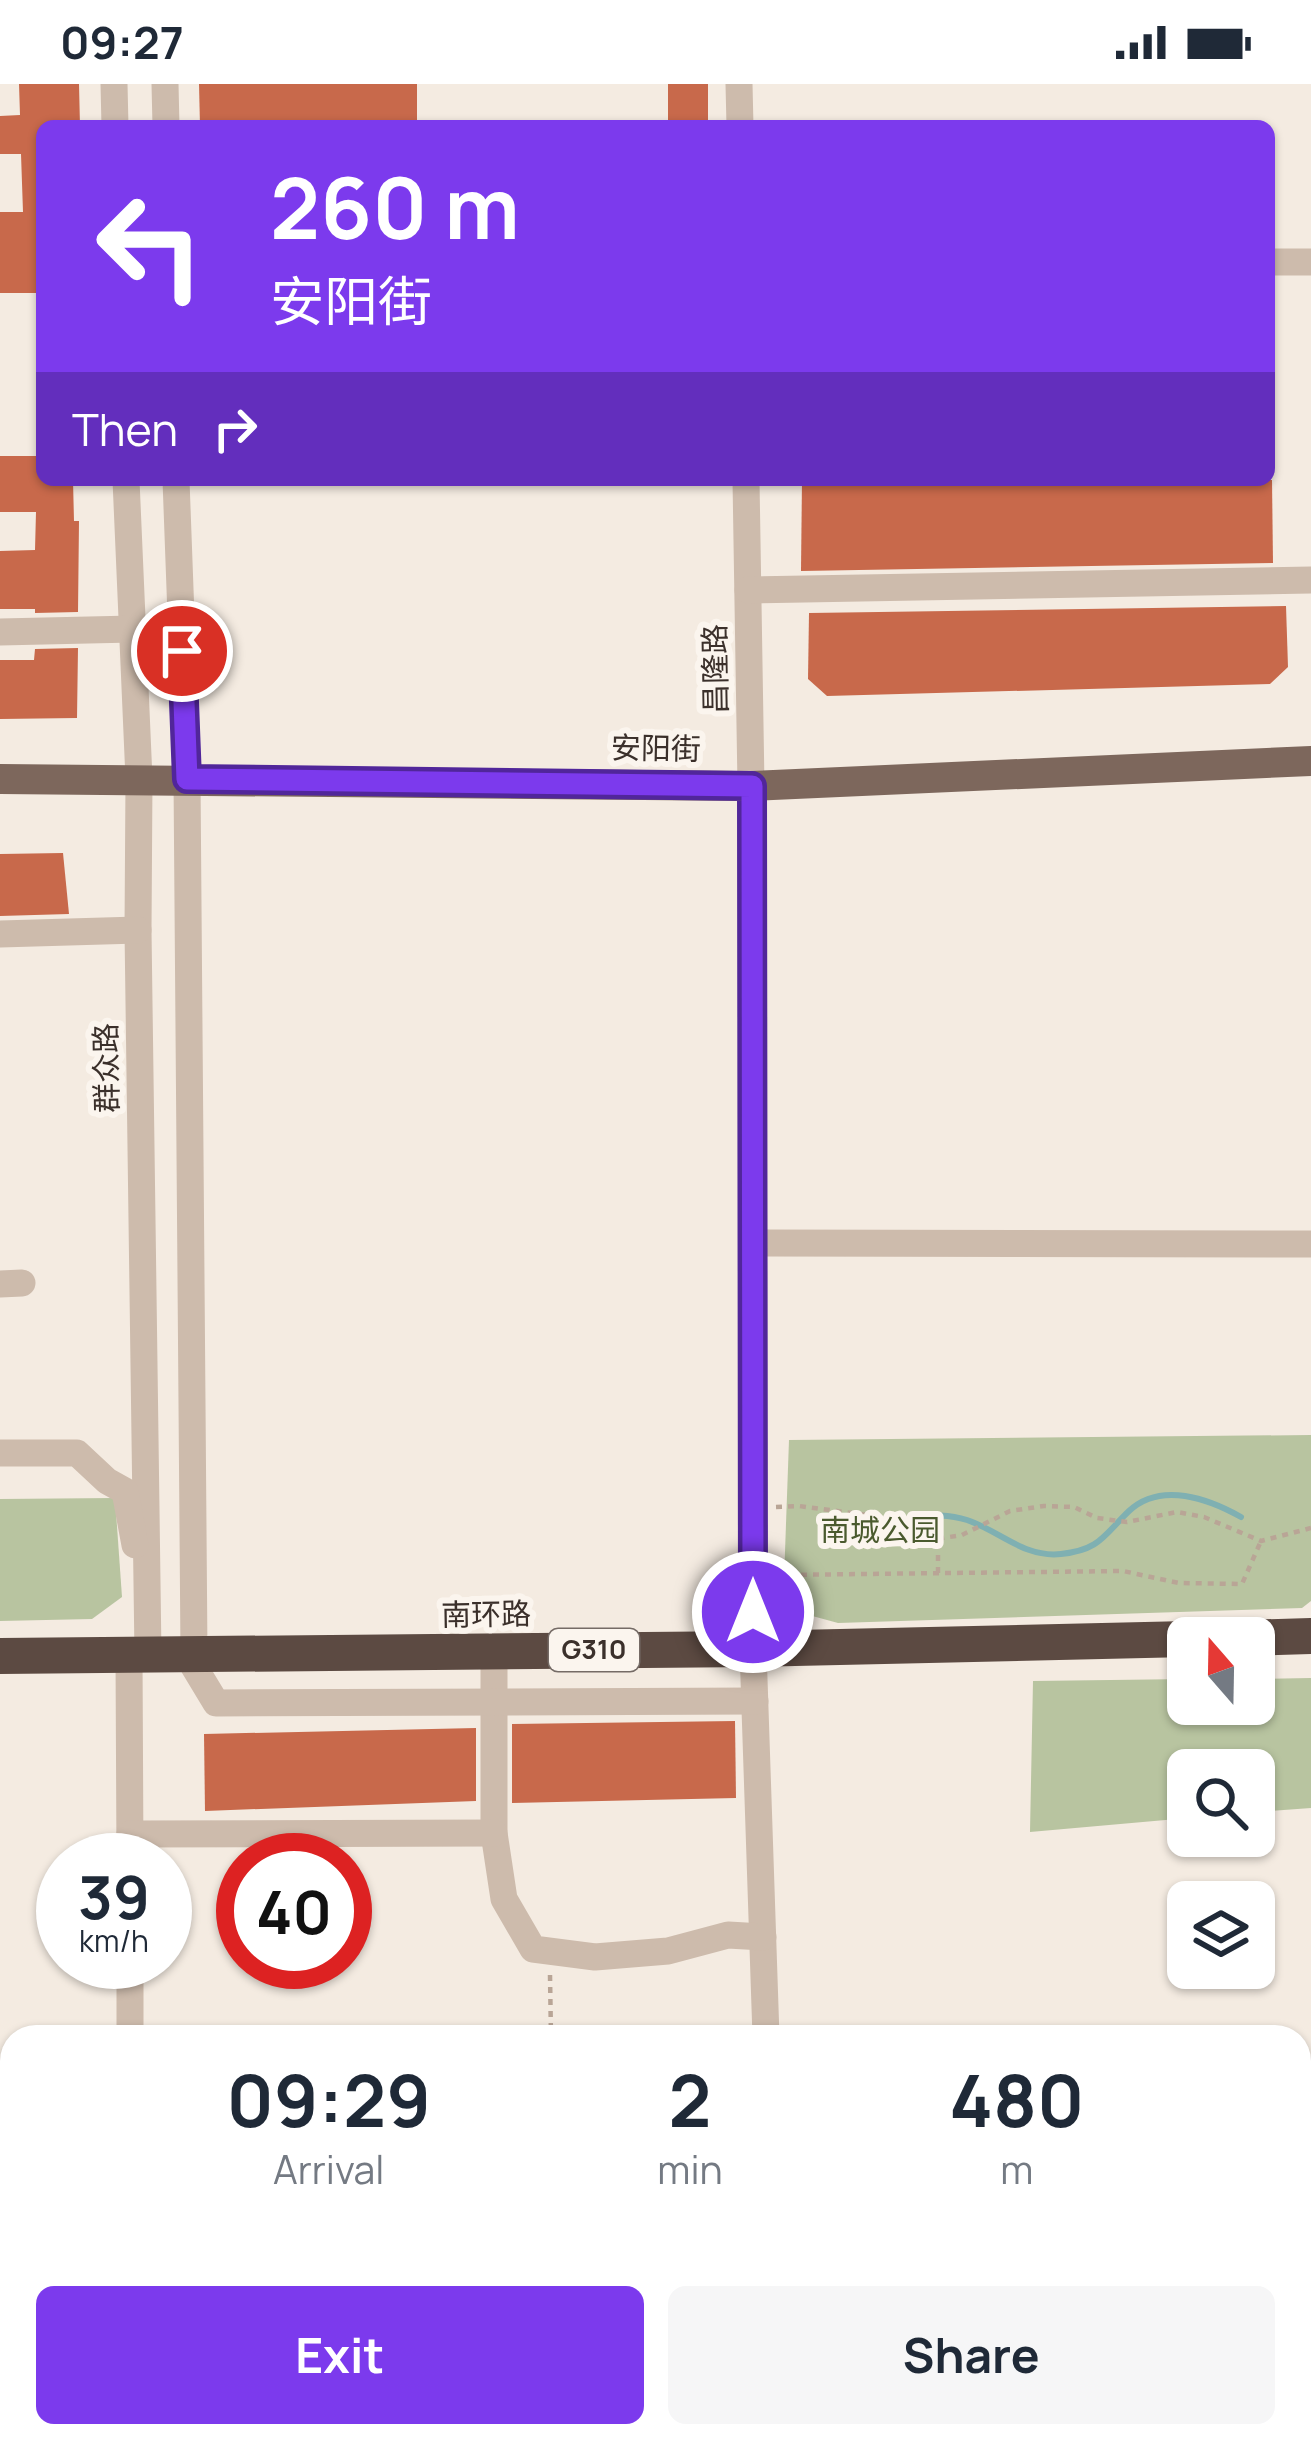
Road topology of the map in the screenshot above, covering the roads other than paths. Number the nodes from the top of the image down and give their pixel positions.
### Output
1 (114, 84) edge
2 (165, 84) edge
3 (739, 84) edge
4 (115, 120) edge
5 (166, 120) edge
6 (740, 120) edge
7 (1275, 262) edge
8 (1311, 262) edge
9 (126, 486) edge
10 (176, 486) edge
11 (746, 486) edge
12 (1311, 580) edge
13 (748, 590) junction
14 (133, 629) junction
15 (0, 632) edge
16 (1311, 761) edge
17 (0, 779) edge
18 (139, 779) junction
19 (187, 779) junction
20 (752, 786) junction
21 (138, 930) junction
22 (0, 934) edge
23 (752, 1243) junction
24 (1311, 1244) edge
25 (0, 1453) edge
26 (148, 1586) junction
27 (1311, 1636) edge
28 (1275, 1637) edge
29 (1167, 1639) edge
30 (753, 1649) junction
31 (494, 1651) junction
32 (138, 1655) junction
33 (190, 1655) junction
34 (0, 1656) edge
35 (494, 1701) junction
36 (755, 1701) junction
37 (131, 1833) edge
38 (494, 1833) junction
39 (192, 1845) edge
40 (763, 1937) junction
41 (130, 1989) edge
42 (130, 2025) edge
43 (766, 2025) edge

1 - 4 street
2 - 5 street
3 - 6 street
7 - 8 street
9 - 14 street, 群众路
10 - 19 street
11 - 13 street, 昌隆路
12 - 13 street
13 - 20 street, 昌隆路
14 - 15 street
14 - 18 street, 群众路
16 - 20 main road, 安阳街
17 - 18 main road, 安阳街
18 - 19 main road, 安阳街
18 - 21 street, 群众路
19 - 20 main road, 安阳街
19 - 33 street
20 - 23 street, 昌隆路
21 - 22 street
21 - 26 street, 群众路
23 - 24 street
23 - 30 street, 昌隆路
25 - 26 street
26 - 32 street, 群众路
27 - 28 highway
29 - 30 highway, 南环路 / G310
30 - 31 highway, 南环路 / G310
30 - 36 street, 昌隆路
31 - 33 highway, 南环路 / G310
31 - 35 street
32 - 33 highway, 南环路 / G310
32 - 34 highway, 南环路 / G310
32 - 37 street, 群众路
33 - 35 street
35 - 36 street
35 - 38 street
36 - 40 street, 昌隆路
38 - 39 street
38 - 40 street
40 - 43 street, 昌隆路
41 - 42 street

